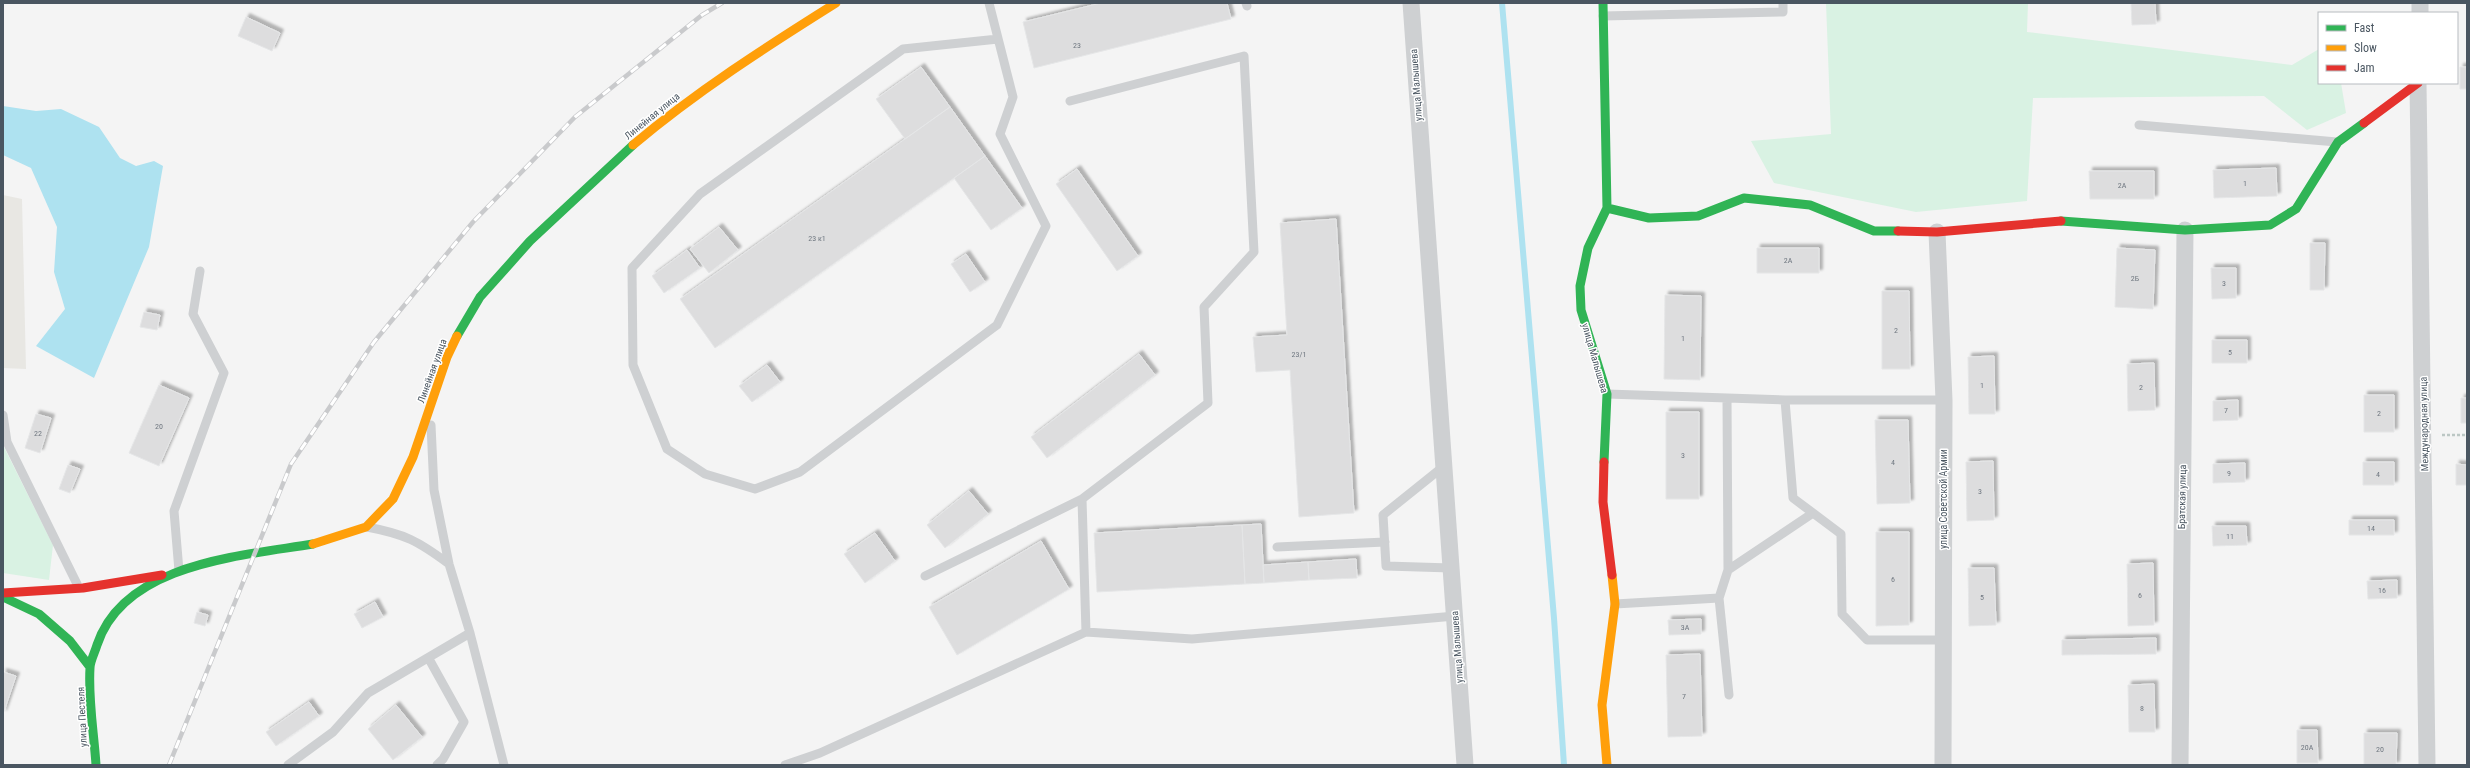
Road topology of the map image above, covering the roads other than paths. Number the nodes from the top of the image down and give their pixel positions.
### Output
1 (836, 3) edge
2 (989, 3) edge
3 (1411, 3) edge
4 (1602, 3) edge
5 (1783, 3) edge
6 (1603, 16) junction
7 (998, 39) junction
8 (2417, 84) edge
9 (2418, 84) edge
10 (1070, 101) dead end
11 (2139, 125) dead end
12 (2338, 142) junction
13 (1607, 208) junction
14 (2185, 230) junction
15 (1937, 232) junction
16 (200, 271) dead end
17 (1606, 394) junction
18 (1727, 398) junction
19 (1785, 400) junction
20 (1944, 400) junction
21 (430, 406) junction
22 (3, 415) edge
23 (1444, 466) junction
24 (1082, 499) junction
25 (1813, 513) junction
26 (366, 527) junction
27 (1385, 542) junction
28 (1277, 547) dead end
29 (449, 564) junction
30 (1451, 568) junction
31 (1728, 570) junction
32 (179, 571) junction
33 (925, 576) dead end
34 (80, 589) junction
35 (3, 593) edge
36 (3, 597) edge
37 (1719, 598) junction
38 (1615, 604) junction
39 (1454, 616) junction
40 (1086, 632) junction
41 (470, 634) junction
42 (1942, 640) junction
43 (429, 659) junction
44 (90, 667) junction
45 (1729, 695) dead end
46 (96, 765) edge
47 (288, 765) edge
48 (437, 765) edge
49 (504, 765) edge
50 (785, 765) edge
51 (1465, 765) edge
52 (1607, 765) edge
53 (1943, 765) edge
54 (2180, 765) edge
55 (2427, 765) edge

1 - 21 street, Линейная улица
2 - 7 lane
3 - 23 street, улица Малышева
4 - 6 street, улица Малышева
5 - 6 lane
6 - 13 street, улица Малышева
7 - 7 lane
8 - 12 street
9 - 55 street, Международная улица
10 - 24 lane
11 - 12 lane
12 - 14 street
13 - 15 street
13 - 17 street, улица Малышева
14 - 15 street
14 - 54 street, Братская улица
15 - 20 street, улица Советской Армии
16 - 32 lane
17 - 18 lane
17 - 38 street, улица Малышева
18 - 19 lane
18 - 31 lane
19 - 20 lane
19 - 25 lane
20 - 42 street, улица Советской Армии
21 - 26 street, Линейная улица
21 - 29 lane
22 - 34 lane
23 - 27 lane
23 - 30 street, улица Малышева
24 - 33 lane
24 - 40 lane
25 - 31 lane
25 - 42 lane
26 - 29 lane
26 - 32 street, Линейная улица
27 - 28 lane
27 - 30 lane
29 - 41 lane
30 - 39 street, улица Малышева
31 - 37 lane
32 - 34 street
32 - 44 street, Линейная улица
34 - 35 street
36 - 44 street
37 - 38 lane
37 - 45 lane
38 - 52 street, улица Малышева
39 - 40 lane
39 - 51 street, улица Малышева
40 - 50 lane
41 - 43 lane
41 - 49 lane
42 - 53 street, улица Советской Армии
43 - 47 lane
43 - 48 lane
44 - 46 street, улица Пестеля

